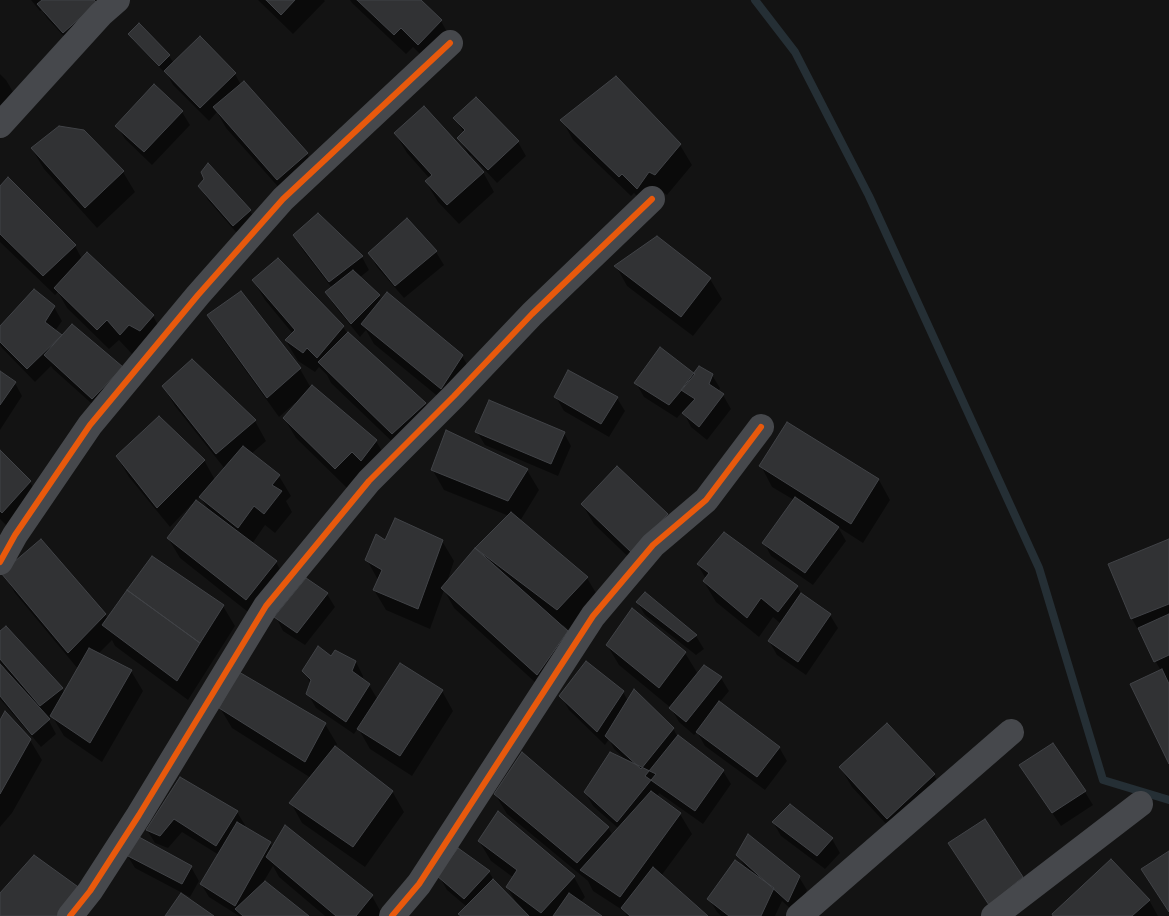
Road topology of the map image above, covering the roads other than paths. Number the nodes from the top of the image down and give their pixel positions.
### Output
1 (117, 0) edge
2 (450, 43) dead end
3 (0, 125) edge
4 (652, 199) dead end
5 (761, 427) dead end
6 (0, 562) edge
7 (1011, 732) dead end
8 (1140, 804) dead end
9 (70, 916) edge
10 (392, 916) edge
11 (799, 916) edge
12 (994, 916) edge

1 - 3 street
2 - 6 street
4 - 9 street
5 - 10 street
7 - 11 street
8 - 12 street

